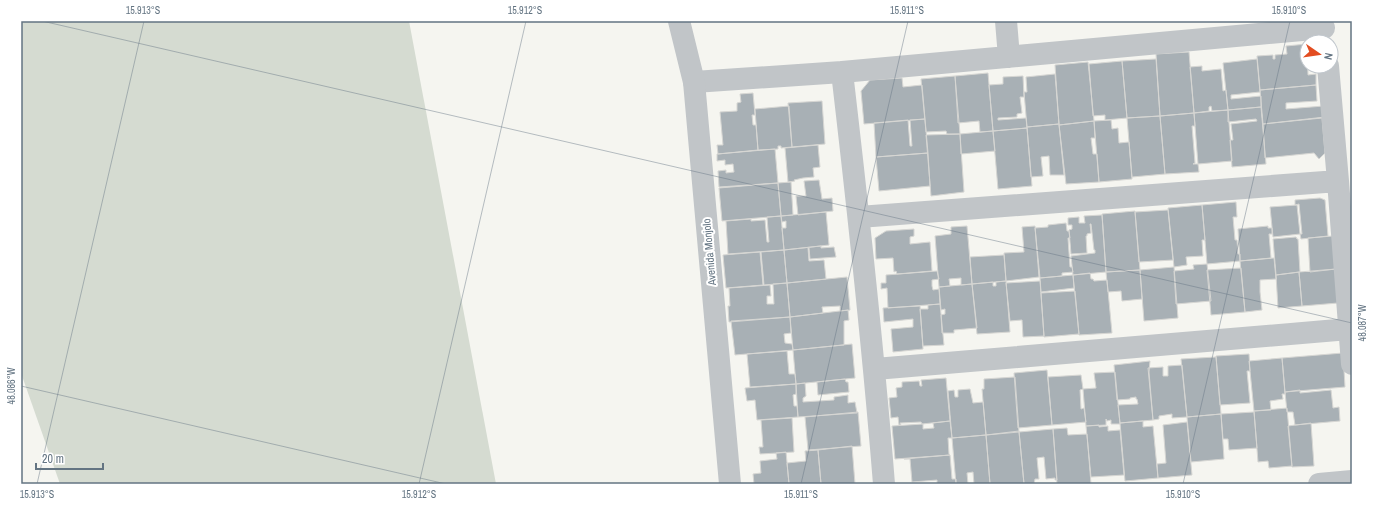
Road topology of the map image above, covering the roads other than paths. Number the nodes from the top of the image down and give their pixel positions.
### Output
1 (679, 21) edge
2 (1006, 21) edge
3 (1325, 30) edge
4 (1009, 57) junction
5 (842, 72) junction
6 (1329, 74) edge
7 (694, 82) junction
8 (1338, 180) junction
9 (859, 217) junction
10 (1349, 328) junction
11 (1352, 364) edge
12 (875, 369) junction
13 (1352, 481) edge
14 (730, 484) edge
15 (884, 484) edge
16 (1319, 484) edge

1 - 7 street, Avenida Monjolo
2 - 4 street
3 - 4 street
4 - 5 street
5 - 7 street
5 - 9 street
6 - 8 street
7 - 14 street, Avenida Monjolo
8 - 9 street
8 - 10 street
9 - 12 street
10 - 11 street
10 - 12 street
12 - 15 street
13 - 16 street

